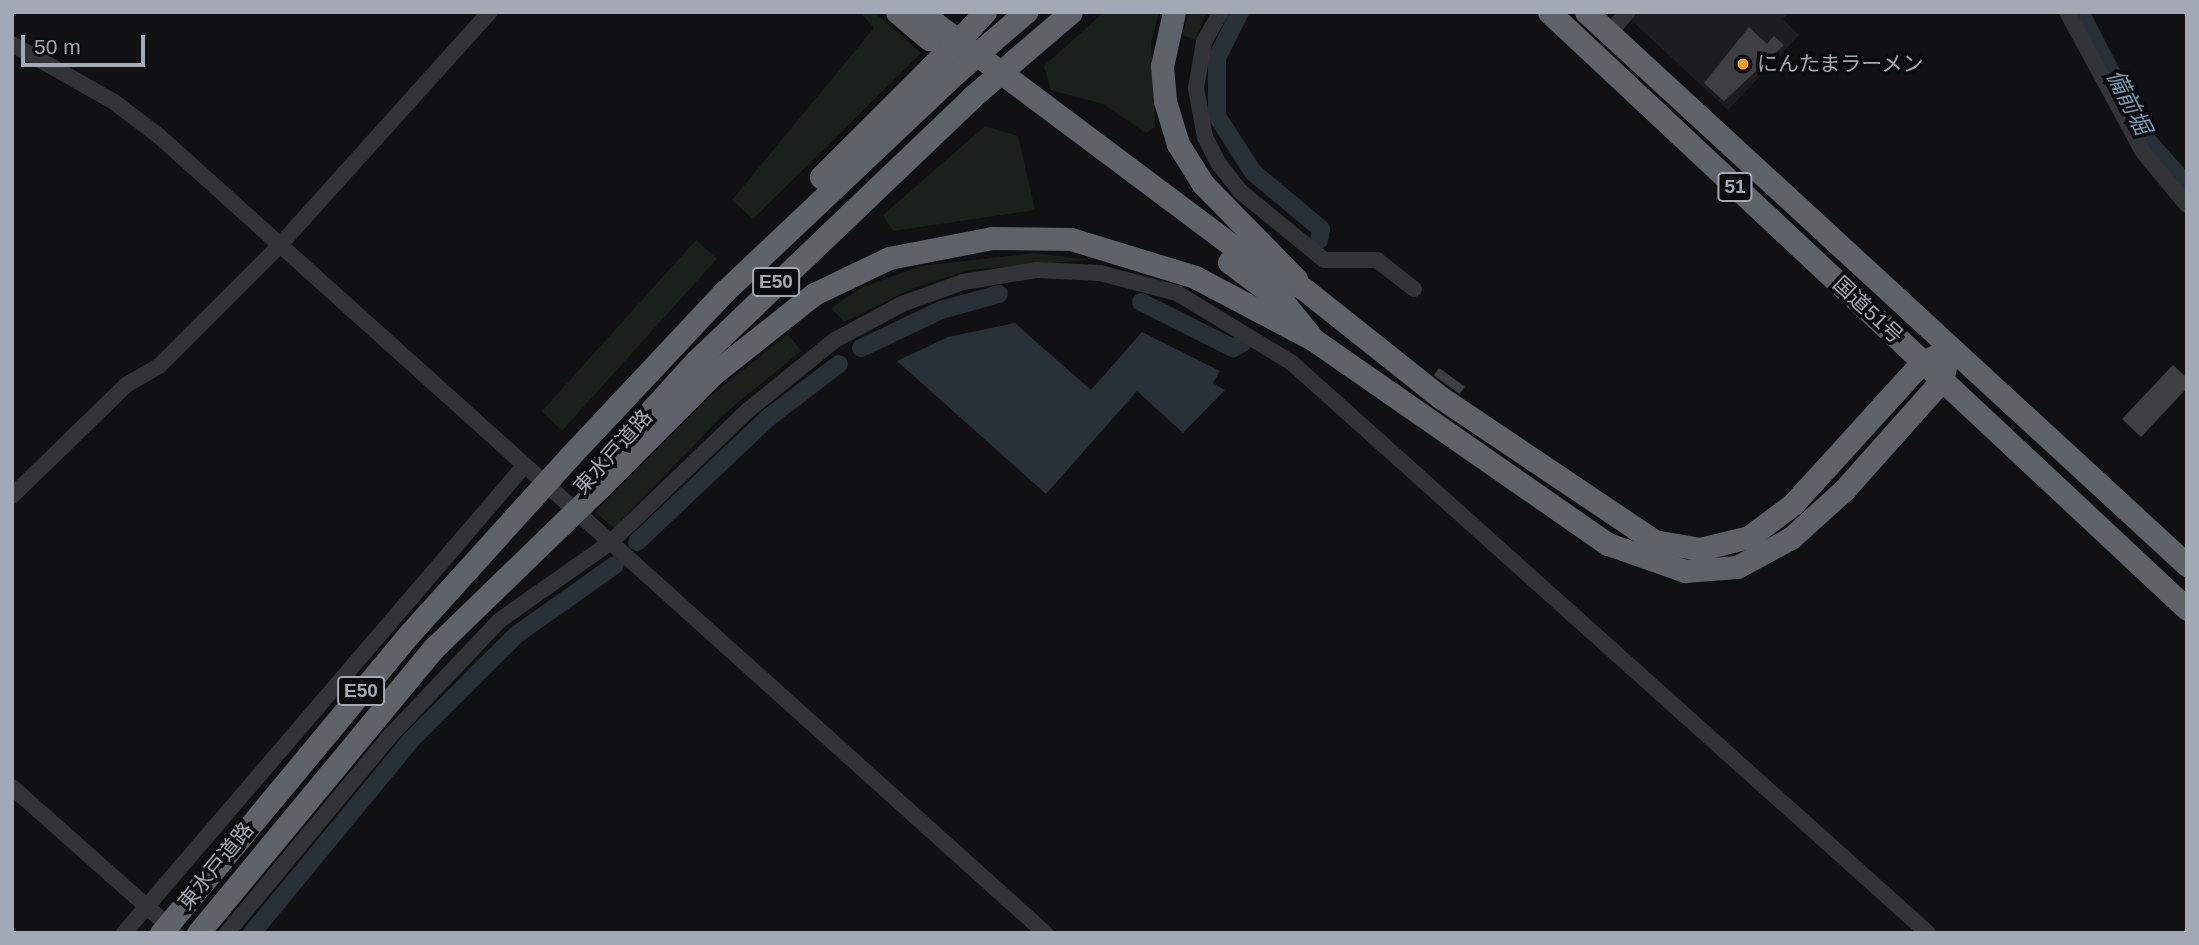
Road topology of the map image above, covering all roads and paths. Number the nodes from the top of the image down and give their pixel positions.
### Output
1 (491, 12) edge
2 (897, 12) edge
3 (920, 12) edge
4 (1026, 12) edge
5 (1071, 12) edge
6 (1174, 12) edge
7 (1221, 12) edge
8 (1549, 12) edge
9 (1586, 12) edge
10 (1628, 12) edge
11 (2067, 12) edge
12 (978, 19) edge
13 (1608, 34) junction
14 (12, 44) edge
15 (939, 74) junction
16 (2187, 205) edge
17 (279, 246) junction
18 (1304, 289) junction
19 (1414, 289) dead end
20 (1314, 340) junction
21 (1950, 349) junction
22 (1923, 362) junction
23 (1942, 380) junction
24 (525, 466) junction
25 (595, 482) junction
26 (12, 496) edge
27 (611, 542) junction
28 (2185, 561) edge
29 (2187, 609) edge
30 (12, 787) edge
31 (146, 905) junction
32 (124, 933) edge
33 (161, 933) edge
34 (176, 933) edge
35 (198, 933) edge
36 (227, 933) edge
37 (1045, 933) edge
38 (1928, 933) edge

1 - 17 street
2 - 20 highway
3 - 18 highway
4 - 15 highway, bridge
5 - 25 highway, 東水戸道路 / E50, bridge
6 - 18 highway
7 - 19 street
8 - 22 highway, 国道51号 / 51
9 - 13 highway, 国道51号 / 51
10 - 13 street
11 - 16 street
12 - 15 highway, bridge
13 - 21 highway, 国道51号 / 51
14 - 17 street
15 - 33 highway, 東水戸道路 / E50, bridge
17 - 24 street
17 - 26 street
18 - 22 highway
20 - 23 highway
20 - 25 highway
21 - 22 highway
21 - 23 highway
21 - 28 highway, 国道51号 / 51
22 - 23 highway, 国道51号 / 51
23 - 29 highway, 国道51号 / 51
24 - 27 street
24 - 31 street
25 - 35 highway, 東水戸道路 / E50, bridge
27 - 36 street
27 - 37 street
27 - 38 street
30 - 31 street
31 - 32 street
31 - 34 street

